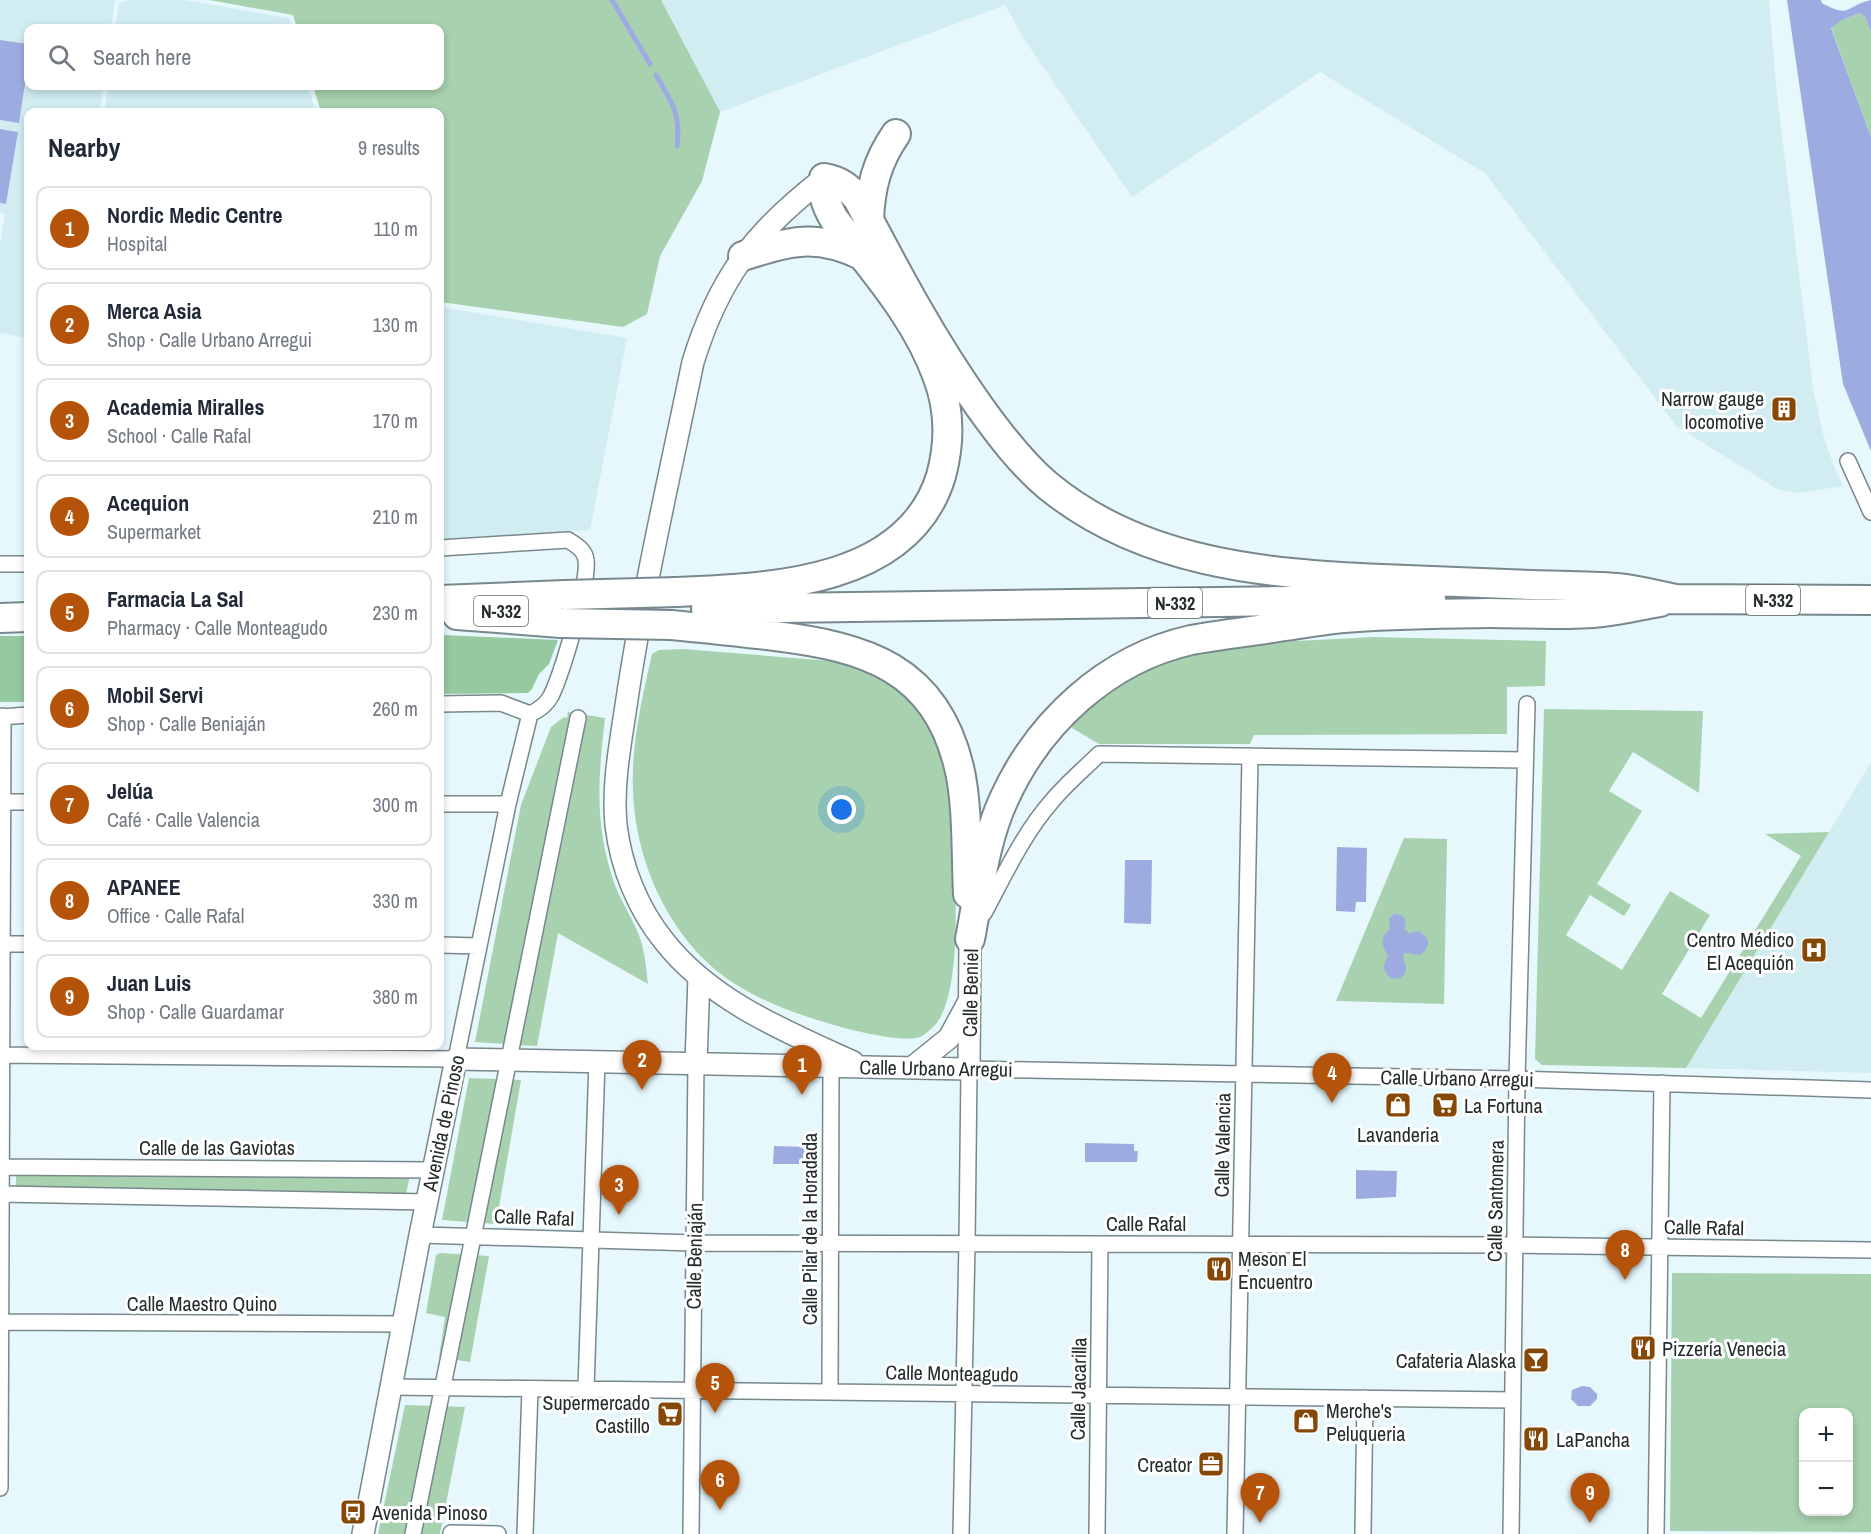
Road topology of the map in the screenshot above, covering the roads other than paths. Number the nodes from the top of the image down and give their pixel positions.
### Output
1 (896, 134) dead end
2 (824, 178) junction
3 (869, 221) junction
4 (743, 256) junction
5 (862, 256) junction
6 (1848, 461) dead end
7 (1871, 512) edge
8 (444, 548) edge
9 (0, 564) edge
10 (24, 564) edge
11 (1676, 599) junction
12 (444, 600) edge
13 (1871, 600) edge
14 (563, 609) junction
15 (674, 609) junction
16 (444, 613) edge
17 (24, 617) edge
18 (0, 618) edge
19 (1527, 704) dead end
20 (444, 705) edge
21 (530, 714) junction
22 (24, 715) edge
23 (2, 716) edge
24 (578, 718) dead end
25 (1250, 756) junction
26 (1524, 760) junction
27 (3, 802) junction
28 (24, 802) edge
29 (444, 804) edge
30 (508, 804) junction
31 (970, 939) junction
32 (3, 944) junction
33 (24, 944) edge
34 (444, 945) edge
35 (479, 946) junction
36 (699, 977) junction
37 (969, 1001) junction
38 (789, 1031) junction
39 (1, 1055) edge
40 (456, 1059) junction
41 (510, 1060) junction
42 (597, 1061) junction
43 (696, 1063) junction
44 (831, 1065) junction
45 (861, 1066) junction
46 (913, 1066) junction
47 (969, 1069) junction
48 (1244, 1074) junction
49 (1517, 1079) junction
50 (1662, 1083) junction
51 (1871, 1090) edge
52 (1, 1167) edge
53 (433, 1170) junction
54 (1, 1194) edge
55 (427, 1202) junction
56 (420, 1235) junction
57 (474, 1237) junction
58 (589, 1240) junction
59 (694, 1243) junction
60 (830, 1243) junction
61 (967, 1244) junction
62 (1100, 1244) junction
63 (1241, 1244) junction
64 (1515, 1245) junction
65 (1660, 1247) junction
66 (1871, 1250) edge
67 (0, 1322) edge
68 (404, 1324) junction
69 (391, 1387) junction
70 (444, 1388) junction
71 (530, 1389) junction
72 (586, 1389) junction
73 (692, 1391) junction
74 (830, 1392) junction
75 (964, 1394) junction
76 (1099, 1395) junction
77 (1238, 1397) junction
78 (1365, 1398) junction
79 (1513, 1400) junction
80 (0, 1488) edge
81 (451, 1533) edge
82 (1363, 1533) edge
83 (363, 1534) edge
84 (413, 1534) edge
85 (498, 1534) edge
86 (525, 1534) edge
87 (691, 1534) edge
88 (961, 1534) edge
89 (1097, 1534) edge
90 (1235, 1534) edge
91 (1511, 1534) edge
92 (1656, 1534) edge

1 - 3 highway
2 - 3 highway
2 - 4 street
2 - 5 highway
3 - 11 highway
4 - 5 highway
4 - 36 street
5 - 15 highway
6 - 7 street
8 - 21 street
9 - 10 street
11 - 13 highway, N-332
11 - 15 highway, N-332
11 - 31 highway
12 - 14 highway
14 - 15 highway, N-332
14 - 16 highway, N-332
15 - 31 highway
17 - 18 highway
19 - 26 street, Calle Santomera
20 - 21 street
21 - 30 street, Avenida de Pinoso
22 - 23 street
23 - 27 street
24 - 41 street
25 - 26 street
25 - 31 street, Calle Beniel
25 - 48 street, Calle Valencia
26 - 49 street, Calle Santomera
27 - 28 street
27 - 32 street
29 - 30 street
30 - 35 street, Avenida de Pinoso
31 - 37 street, Calle Beniel
32 - 33 street
32 - 39 street
34 - 35 street
35 - 40 street, Avenida de Pinoso
36 - 38 street
36 - 43 street, Calle Beniaján
37 - 46 street
37 - 47 street, Calle Beniel
38 - 45 street
38 - 46 street
39 - 40 street, Calle Urbano Arregui
39 - 52 street
40 - 41 street, Calle Urbano Arregui
40 - 53 street, Avenida de Pinoso
41 - 42 street, Calle Urbano Arregui
41 - 57 street
42 - 43 street, Calle Urbano Arregui
42 - 58 street
43 - 44 street, Calle Urbano Arregui
43 - 59 street, Calle Beniaján
44 - 45 street, Calle Urbano Arregui
44 - 60 street, Calle Pilar de la Horadada
45 - 46 street, Calle Urbano Arregui
46 - 47 street, Calle Urbano Arregui
47 - 48 street, Calle Urbano Arregui
47 - 61 street, Calle Beniel
48 - 49 street, Calle Urbano Arregui
48 - 63 street, Calle Valencia
49 - 50 street, Calle Urbano Arregui
49 - 64 street, Calle Santomera
50 - 51 street, Calle Urbano Arregui
50 - 65 street
52 - 53 street, Calle de las Gaviotas
52 - 54 street
53 - 55 street, Avenida de Pinoso
54 - 55 street
54 - 67 street
55 - 56 street, Avenida de Pinoso
56 - 57 street, Calle Rafal
56 - 68 street, Avenida de Pinoso
57 - 58 street, Calle Rafal
57 - 70 street
58 - 59 street, Calle Rafal
58 - 72 street
59 - 60 street, Calle Rafal
59 - 73 street, Calle Beniaján
60 - 61 street, Calle Rafal
60 - 74 street, Calle Pilar de la Horadada
61 - 62 street, Calle Rafal
61 - 75 street, Calle Beniel
62 - 63 street, Calle Rafal
62 - 76 street, Calle Jacarilla
63 - 64 street, Calle Rafal
63 - 77 street, Calle Valencia
64 - 65 street, Calle Rafal
64 - 79 street, Calle Santomera
65 - 66 street, Calle Rafal
65 - 92 street
67 - 68 street, Calle Maestro Quino
67 - 80 street
68 - 69 street, Avenida de Pinoso
69 - 70 street, Calle Monteagudo
69 - 83 street, Avenida de Pinoso
70 - 71 street, Calle Monteagudo
70 - 84 street
71 - 72 street, Calle Monteagudo
71 - 86 street
72 - 73 street, Calle Monteagudo
73 - 74 street, Calle Monteagudo
73 - 87 street, Calle Beniaján
74 - 75 street, Calle Monteagudo
75 - 76 street, Calle Monteagudo
75 - 88 street, Calle Beniel
76 - 77 street, Calle Monteagudo
76 - 89 street, Calle Jacarilla
77 - 78 street, Calle Monteagudo
77 - 90 street, Calle Valencia
78 - 79 street, Calle Monteagudo
78 - 82 street
79 - 91 street, Calle Santomera
81 - 85 street

